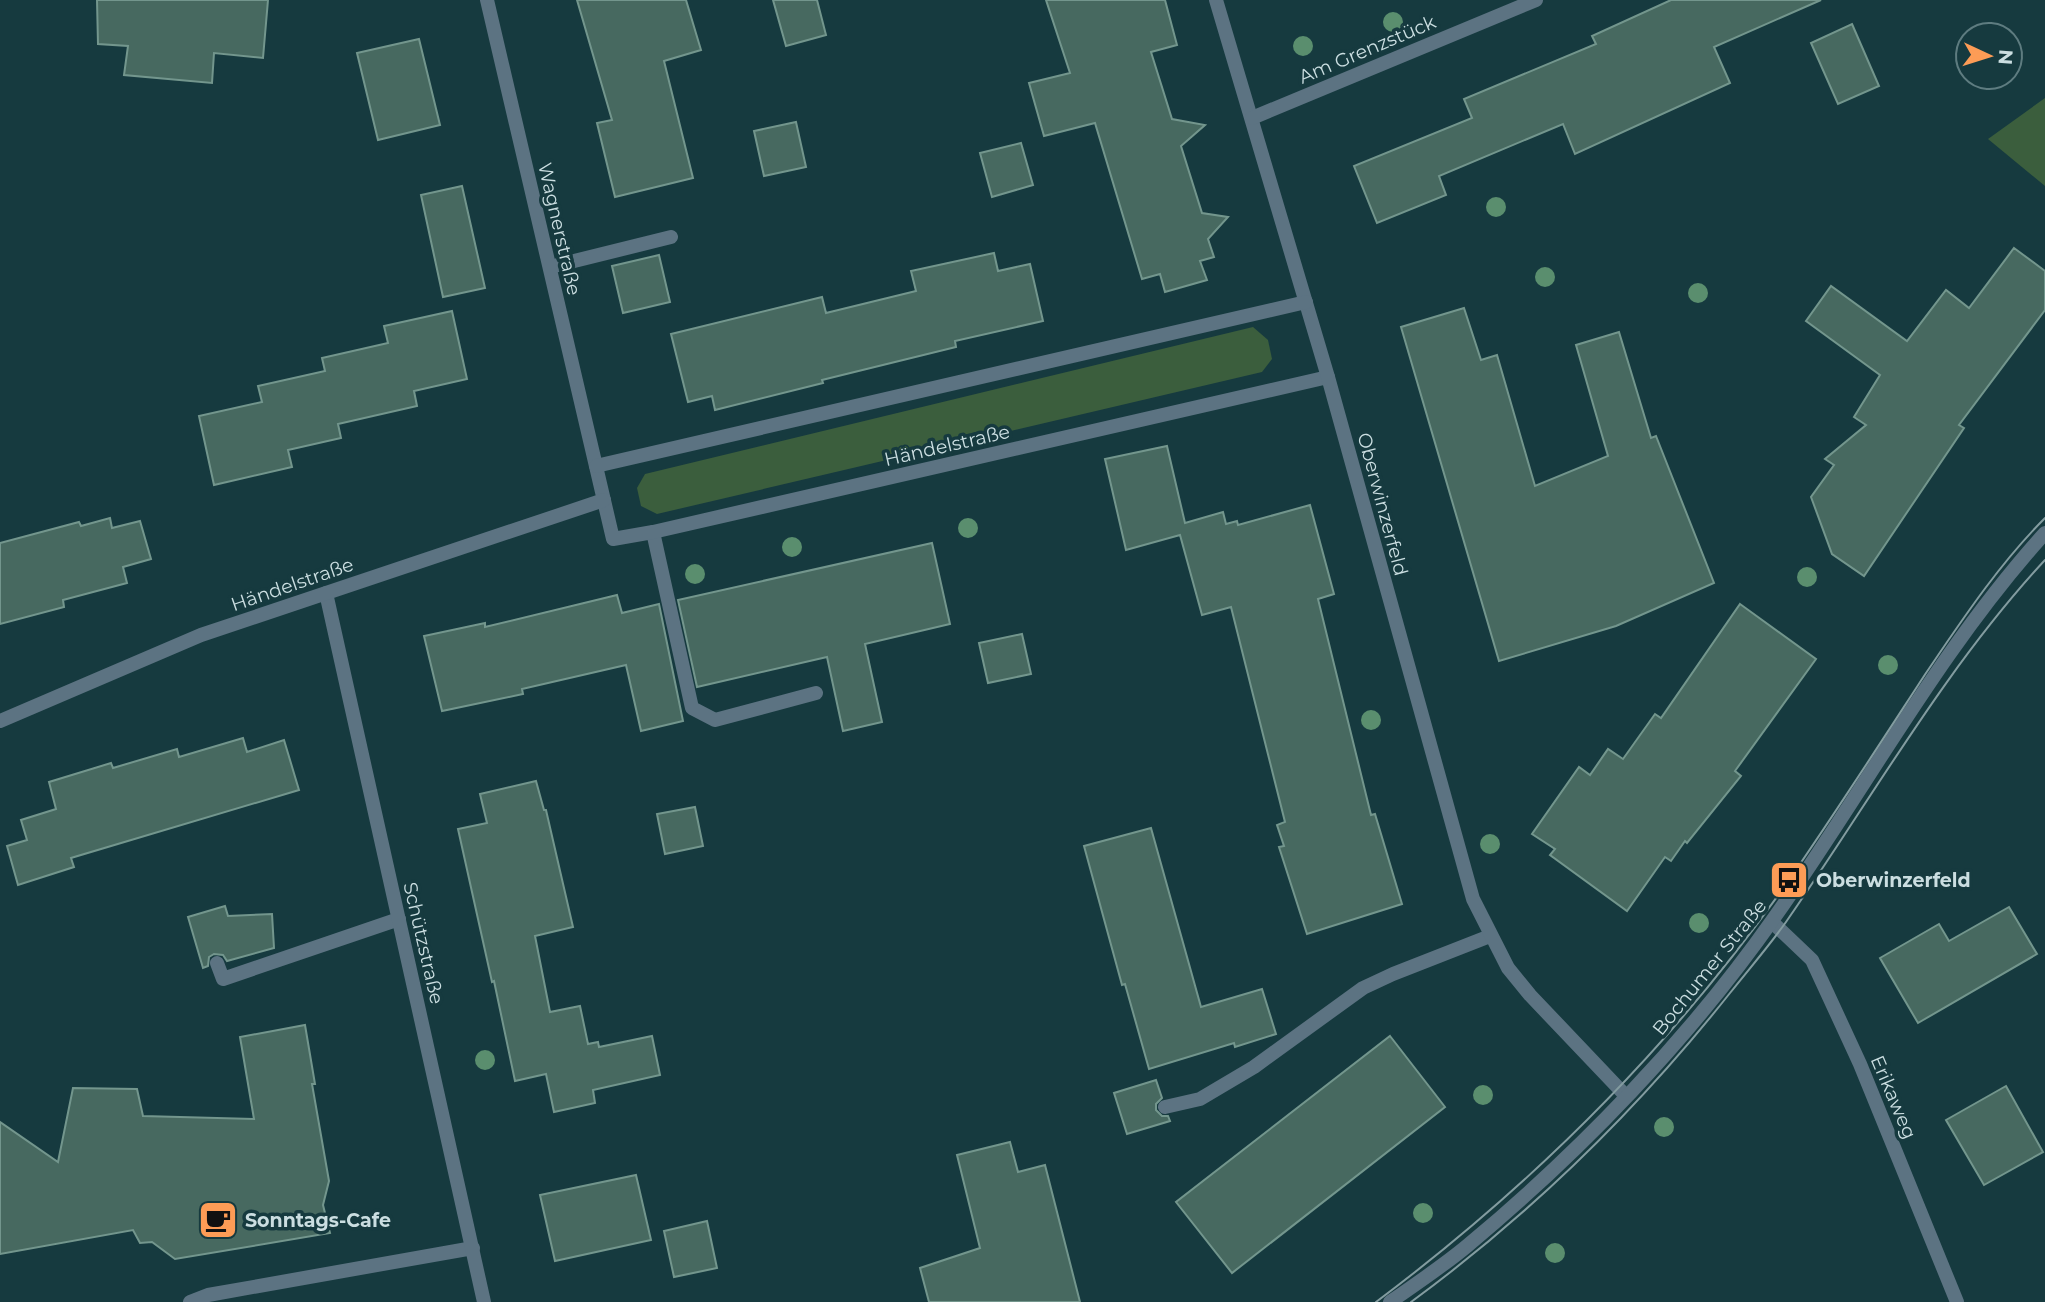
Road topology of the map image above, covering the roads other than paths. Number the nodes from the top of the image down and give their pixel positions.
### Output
1 (487, 0) edge
2 (1216, 0) edge
3 (1536, 0) edge
4 (1252, 118) junction
5 (671, 237) dead end
6 (550, 267) junction
7 (1306, 302) junction
8 (1328, 377) junction
9 (596, 466) junction
10 (604, 500) junction
11 (653, 532) junction
12 (2045, 533) edge
13 (326, 593) junction
14 (817, 694) dead end
15 (0, 721) edge
16 (399, 919) junction
17 (1772, 922) junction
18 (1490, 936) junction
19 (217, 963) dead end
20 (1626, 1096) junction
21 (1165, 1107) dead end
22 (473, 1248) junction
23 (190, 1302) edge
24 (484, 1302) edge
25 (1390, 1302) edge
26 (1957, 1302) edge

1 - 6 street, Wagnerstraße
2 - 4 street, Oberwinzerfeld
3 - 4 street, Am Grenzstück
4 - 7 street, Oberwinzerfeld
5 - 6 street
6 - 9 street, Wagnerstraße
7 - 8 street, Oberwinzerfeld
7 - 9 street
8 - 11 street, Händelstraße
8 - 18 street, Oberwinzerfeld
9 - 10 street, Händelstraße
10 - 11 street, Händelstraße
10 - 13 street, Händelstraße
11 - 14 street
12 - 17 street, Bochumer Straße
13 - 15 street, Händelstraße
13 - 16 street, Schützstraße
16 - 19 street
16 - 22 street, Schützstraße
17 - 20 street, Bochumer Straße
17 - 26 street, Erikaweg
18 - 20 street, Oberwinzerfeld
18 - 21 street
20 - 25 street, Bochumer Straße
22 - 23 street
22 - 24 street, Schützstraße

